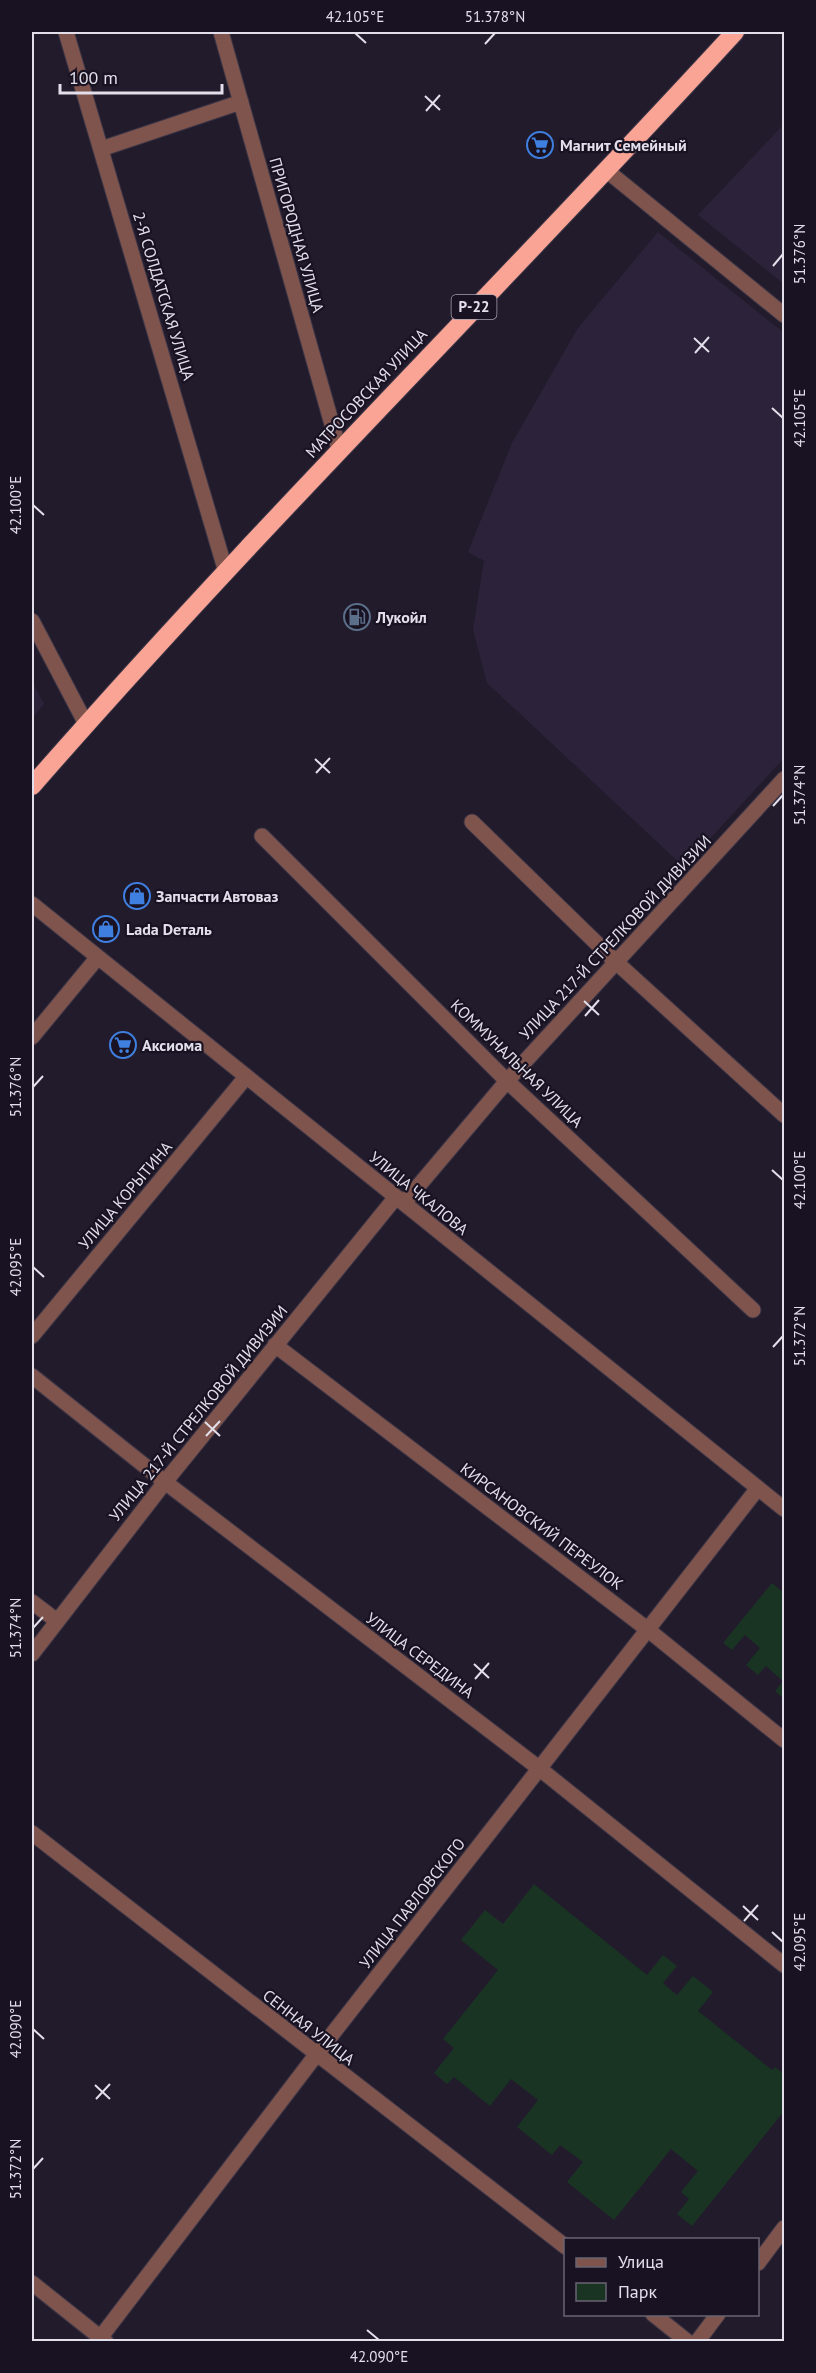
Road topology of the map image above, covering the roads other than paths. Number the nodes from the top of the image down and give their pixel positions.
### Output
1 (66, 32) edge
2 (221, 32) edge
3 (735, 32) edge
4 (241, 102) junction
5 (101, 149) junction
6 (606, 170) junction
7 (784, 315) edge
8 (339, 449) junction
9 (226, 572) junction
10 (32, 621) edge
11 (86, 724) junction
12 (784, 779) edge
13 (32, 786) edge
14 (472, 822) dead end
15 (262, 836) dead end
16 (32, 904) edge
17 (98, 957) junction
18 (617, 963) junction
19 (32, 1037) edge
20 (246, 1077) junction
21 (507, 1081) junction
22 (784, 1115) edge
23 (400, 1200) junction
24 (753, 1310) dead end
25 (32, 1336) edge
26 (275, 1345) junction
27 (32, 1376) edge
28 (165, 1482) junction
29 (758, 1488) junction
30 (784, 1509) edge
31 (32, 1602) edge
32 (57, 1621) junction
33 (647, 1629) junction
34 (32, 1654) edge
35 (784, 1740) edge
36 (540, 1769) junction
37 (32, 1833) edge
38 (784, 1965) edge
39 (316, 2055) junction
40 (784, 2228) edge
41 (564, 2245) edge
42 (759, 2262) edge
43 (32, 2283) edge
44 (656, 2316) edge
45 (716, 2316) edge
46 (101, 2340) edge
47 (688, 2342) edge
48 (697, 2342) edge

1 - 5 street, 2-Я СОЛДАТСКАЯ УЛИЦА
2 - 4 street, ПРИГОРОДНАЯ УЛИЦА
3 - 6 highway, МАТРОСОВСКАЯ УЛИЦА / Р-22
4 - 5 street
4 - 8 street, ПРИГОРОДНАЯ УЛИЦА
5 - 9 street, 2-Я СОЛДАТСКАЯ УЛИЦА
6 - 7 street
6 - 8 highway, МАТРОСОВСКАЯ УЛИЦА / Р-22
8 - 9 highway, МАТРОСОВСКАЯ УЛИЦА / Р-22
9 - 11 highway, МАТРОСОВСКАЯ УЛИЦА / Р-22
10 - 11 street
11 - 13 highway, МАТРОСОВСКАЯ УЛИЦА / Р-22
12 - 18 street, УЛИЦА 217-Й СТРЕЛКОВОЙ ДИВИЗИИ
14 - 18 street
15 - 21 street, КОММУНАЛЬНАЯ УЛИЦА
16 - 17 street, УЛИЦА ЧКАЛОВА
17 - 19 street
17 - 20 street, УЛИЦА ЧКАЛОВА
18 - 21 street, УЛИЦА 217-Й СТРЕЛКОВОЙ ДИВИЗИИ
18 - 22 street
20 - 23 street, УЛИЦА ЧКАЛОВА
20 - 25 street, УЛИЦА КОРЫТИНА
21 - 23 street, УЛИЦА 217-Й СТРЕЛКОВОЙ ДИВИЗИИ
21 - 24 street, КОММУНАЛЬНАЯ УЛИЦА
23 - 26 street, УЛИЦА 217-Й СТРЕЛКОВОЙ ДИВИЗИИ
23 - 29 street, УЛИЦА ЧКАЛОВА
26 - 28 street, УЛИЦА 217-Й СТРЕЛКОВОЙ ДИВИЗИИ
26 - 33 street, КИРСАНОВСКИЙ ПЕРЕУЛОК
27 - 28 street, УЛИЦА СЕРЕДИНА
28 - 32 street, УЛИЦА 217-Й СТРЕЛКОВОЙ ДИВИЗИИ
28 - 36 street, УЛИЦА СЕРЕДИНА
29 - 30 street, УЛИЦА ЧКАЛОВА
29 - 33 street, УЛИЦА ПАВЛОВСКОГО
31 - 32 street
32 - 34 street, УЛИЦА 217-Й СТРЕЛКОВОЙ ДИВИЗИИ
33 - 35 street, КИРСАНОВСКИЙ ПЕРЕУЛОК
33 - 36 street, УЛИЦА ПАВЛОВСКОГО
36 - 38 street, УЛИЦА СЕРЕДИНА
36 - 39 street, УЛИЦА ПАВЛОВСКОГО
37 - 39 street, СЕННАЯ УЛИЦА
39 - 41 street, СЕННАЯ УЛИЦА
39 - 46 street, УЛИЦА ПАВЛОВСКОГО
40 - 42 street
43 - 46 street
44 - 47 street
45 - 48 street

